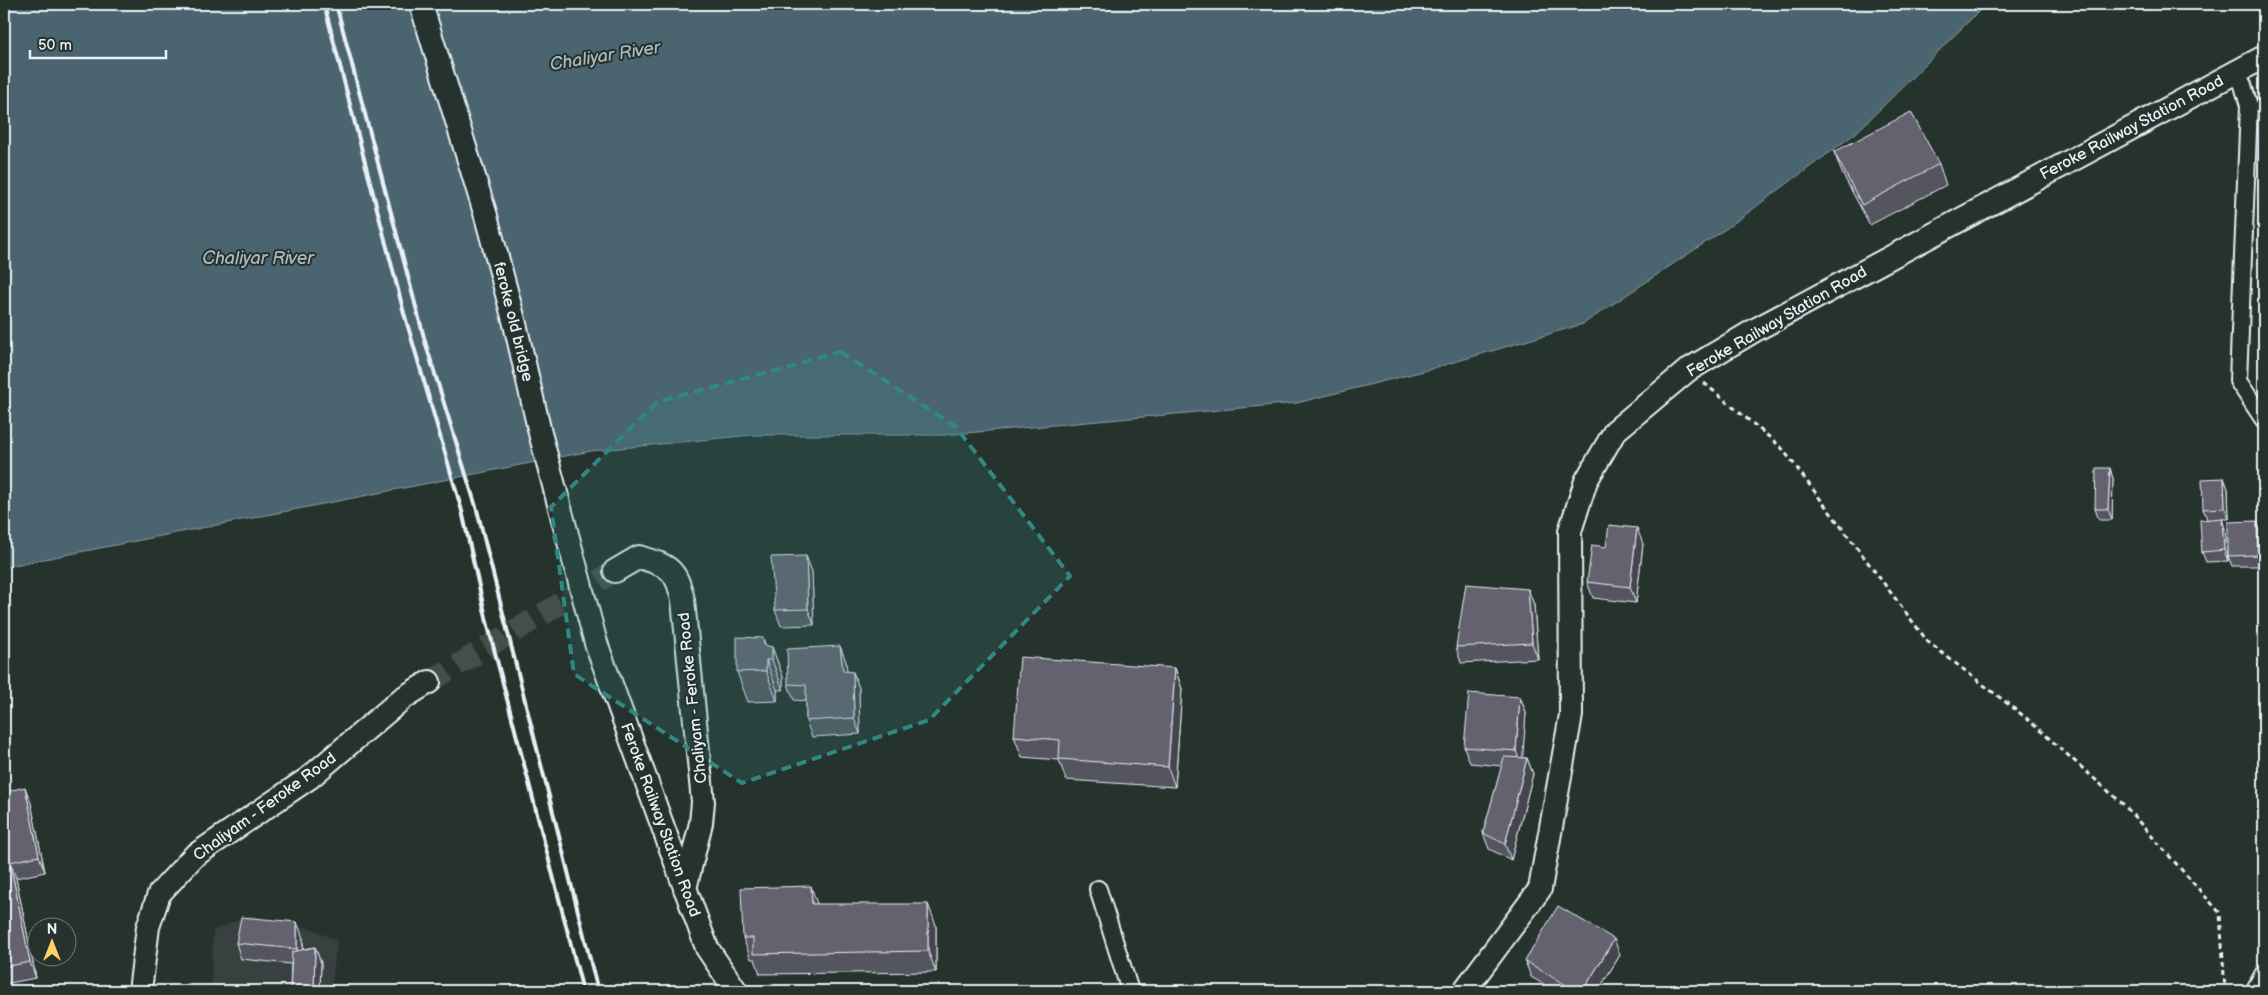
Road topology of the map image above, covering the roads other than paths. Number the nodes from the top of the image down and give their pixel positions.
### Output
1 (420, 4) edge
2 (2264, 57) edge
3 (2236, 72) junction
4 (2264, 420) edge
5 (615, 571) tunnel mouth
6 (596, 643) joint
7 (429, 682) tunnel mouth
8 (685, 889) junction
9 (1098, 889) dead end
10 (2264, 973) edge
11 (140, 991) edge
12 (736, 991) edge
13 (1130, 991) edge
14 (1464, 991) edge
15 (2254, 991) edge

1 - 6 main road, feroke old bridge, bridge
2 - 3 main road, Feroke Railway Station Road
3 - 4 street
3 - 14 main road, Feroke Railway Station Road
5 - 8 main road, Chaliyam - Feroke Road
6 - 8 main road, Feroke Railway Station Road
7 - 11 main road, Chaliyam - Feroke Road
8 - 12 main road, Feroke Railway Station Road
9 - 13 street
10 - 15 street

